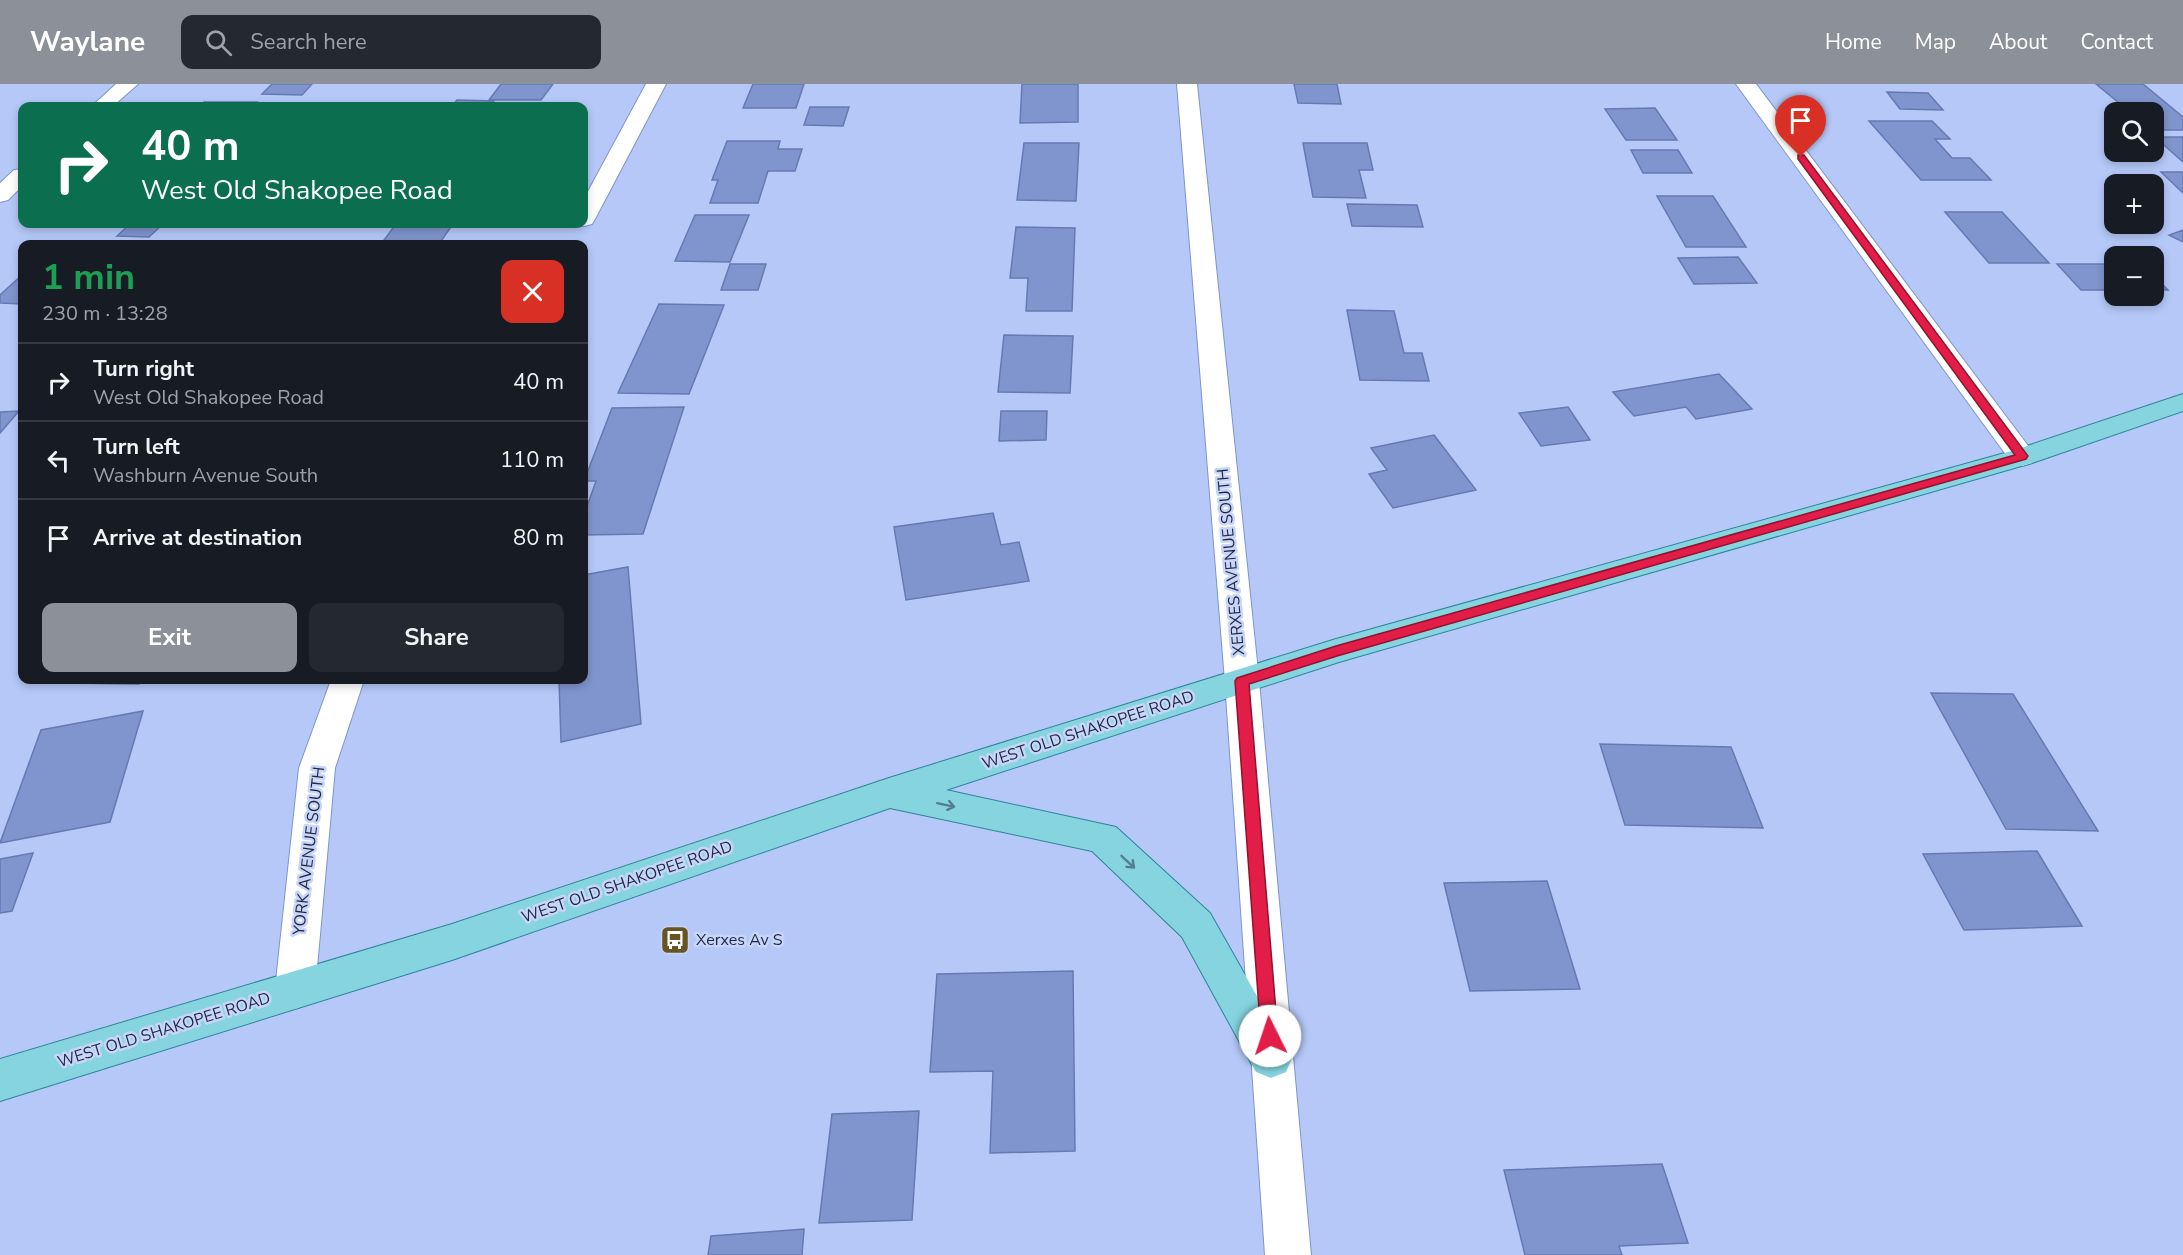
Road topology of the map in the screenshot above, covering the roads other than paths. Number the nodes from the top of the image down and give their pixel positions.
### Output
1 (128, 84) edge
2 (656, 84) edge
3 (1187, 84) edge
4 (1746, 84) edge
5 (107, 102) edge
6 (18, 179) edge
7 (0, 195) edge
8 (588, 211) edge
9 (2183, 402) edge
10 (2022, 456) junction
11 (1242, 681) junction
12 (346, 684) edge
13 (889, 793) junction
14 (295, 990) junction
15 (1271, 1058) junction
16 (0, 1080) edge
17 (1288, 1255) edge

1 - 5 street
2 - 8 street
3 - 11 street, XERXES AVENUE SOUTH
4 - 10 street
6 - 7 street
9 - 10 main road, WEST OLD SHAKOPEE ROAD
10 - 11 main road, WEST OLD SHAKOPEE ROAD
11 - 13 main road, WEST OLD SHAKOPEE ROAD
11 - 15 street, XERXES AVENUE SOUTH
12 - 14 street, YORK AVENUE SOUTH
13 - 14 main road, WEST OLD SHAKOPEE ROAD
13 -> 15 main road
14 - 16 main road, WEST OLD SHAKOPEE ROAD
15 - 17 street, XERXES AVENUE SOUTH

